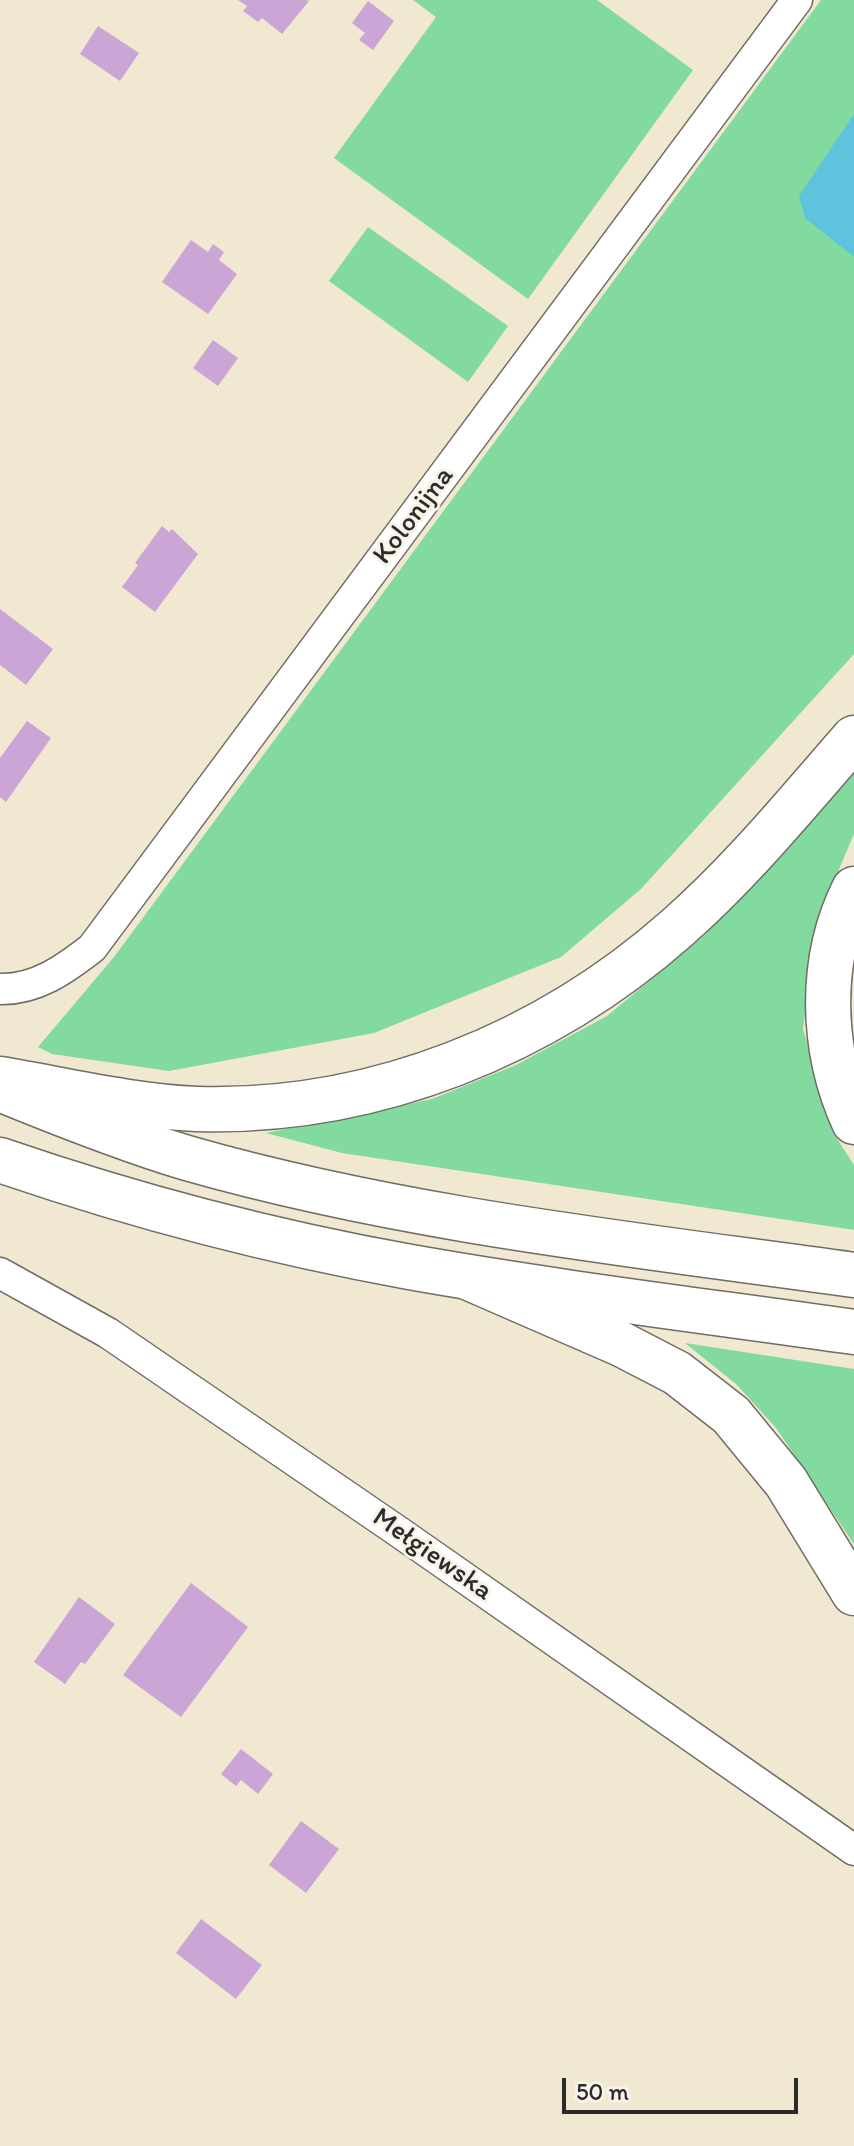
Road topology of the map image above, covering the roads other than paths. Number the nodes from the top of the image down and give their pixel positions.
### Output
1 (783, 5) edge
2 (854, 738) edge
3 (854, 889) edge
4 (0, 989) edge
5 (0, 1079) edge
6 (0, 1089) edge
7 (854, 1122) edge
8 (0, 1160) edge
9 (0, 1273) edge
10 (854, 1275) edge
11 (467, 1277) junction
12 (854, 1332) edge
13 (854, 1593) edge
14 (854, 1850) edge

1 - 4 street, Kolonijna
2 - 5 main road
3 - 7 main road
6 - 10 main road
8 - 11 main road
9 - 14 street, Mełgiewska
11 - 12 main road
11 - 13 main road

